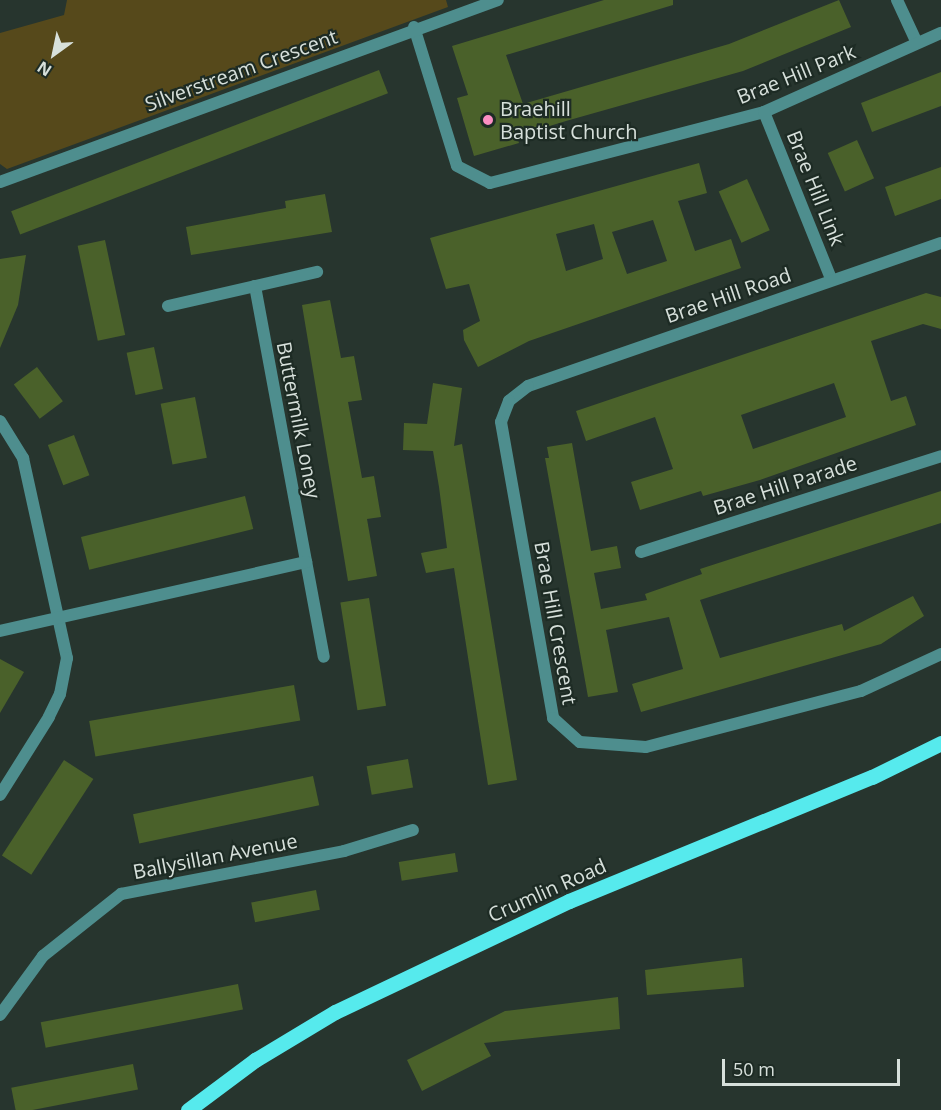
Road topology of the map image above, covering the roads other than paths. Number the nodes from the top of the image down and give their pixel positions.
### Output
1 (498, 0) edge
2 (897, 0) edge
3 (414, 27) junction
4 (941, 33) edge
5 (917, 43) junction
6 (764, 112) junction
7 (0, 182) edge
8 (941, 243) edge
9 (317, 272) dead end
10 (831, 279) junction
11 (255, 286) junction
12 (168, 306) dead end
13 (528, 386) joint
14 (0, 421) edge
15 (941, 456) edge
16 (641, 552) dead end
17 (306, 562) junction
18 (58, 620) junction
19 (0, 631) edge
20 (941, 654) edge
21 (324, 657) dead end
22 (941, 743) edge
23 (0, 795) edge
24 (413, 830) dead end
25 (0, 1015) edge
26 (188, 1110) edge

1 - 3 street, Silverstream Crescent
2 - 5 street
3 - 6 street, Brae Hill Park
3 - 7 street, Silverstream Crescent
4 - 5 street, Brae Hill Park
5 - 6 street, Brae Hill Park
6 - 10 street, Brae Hill Link
8 - 10 street, Brae Hill Road
9 - 11 street
10 - 13 street, Brae Hill Road
11 - 12 street
11 - 17 street, Buttermilk Loney
13 - 20 street, Brae Hill Crescent
14 - 18 street
15 - 16 street, Brae Hill Parade
17 - 18 street
17 - 21 street, Buttermilk Loney
18 - 19 street
18 - 23 street
22 - 26 main road, Crumlin Road
24 - 25 street, Ballysillan Avenue

